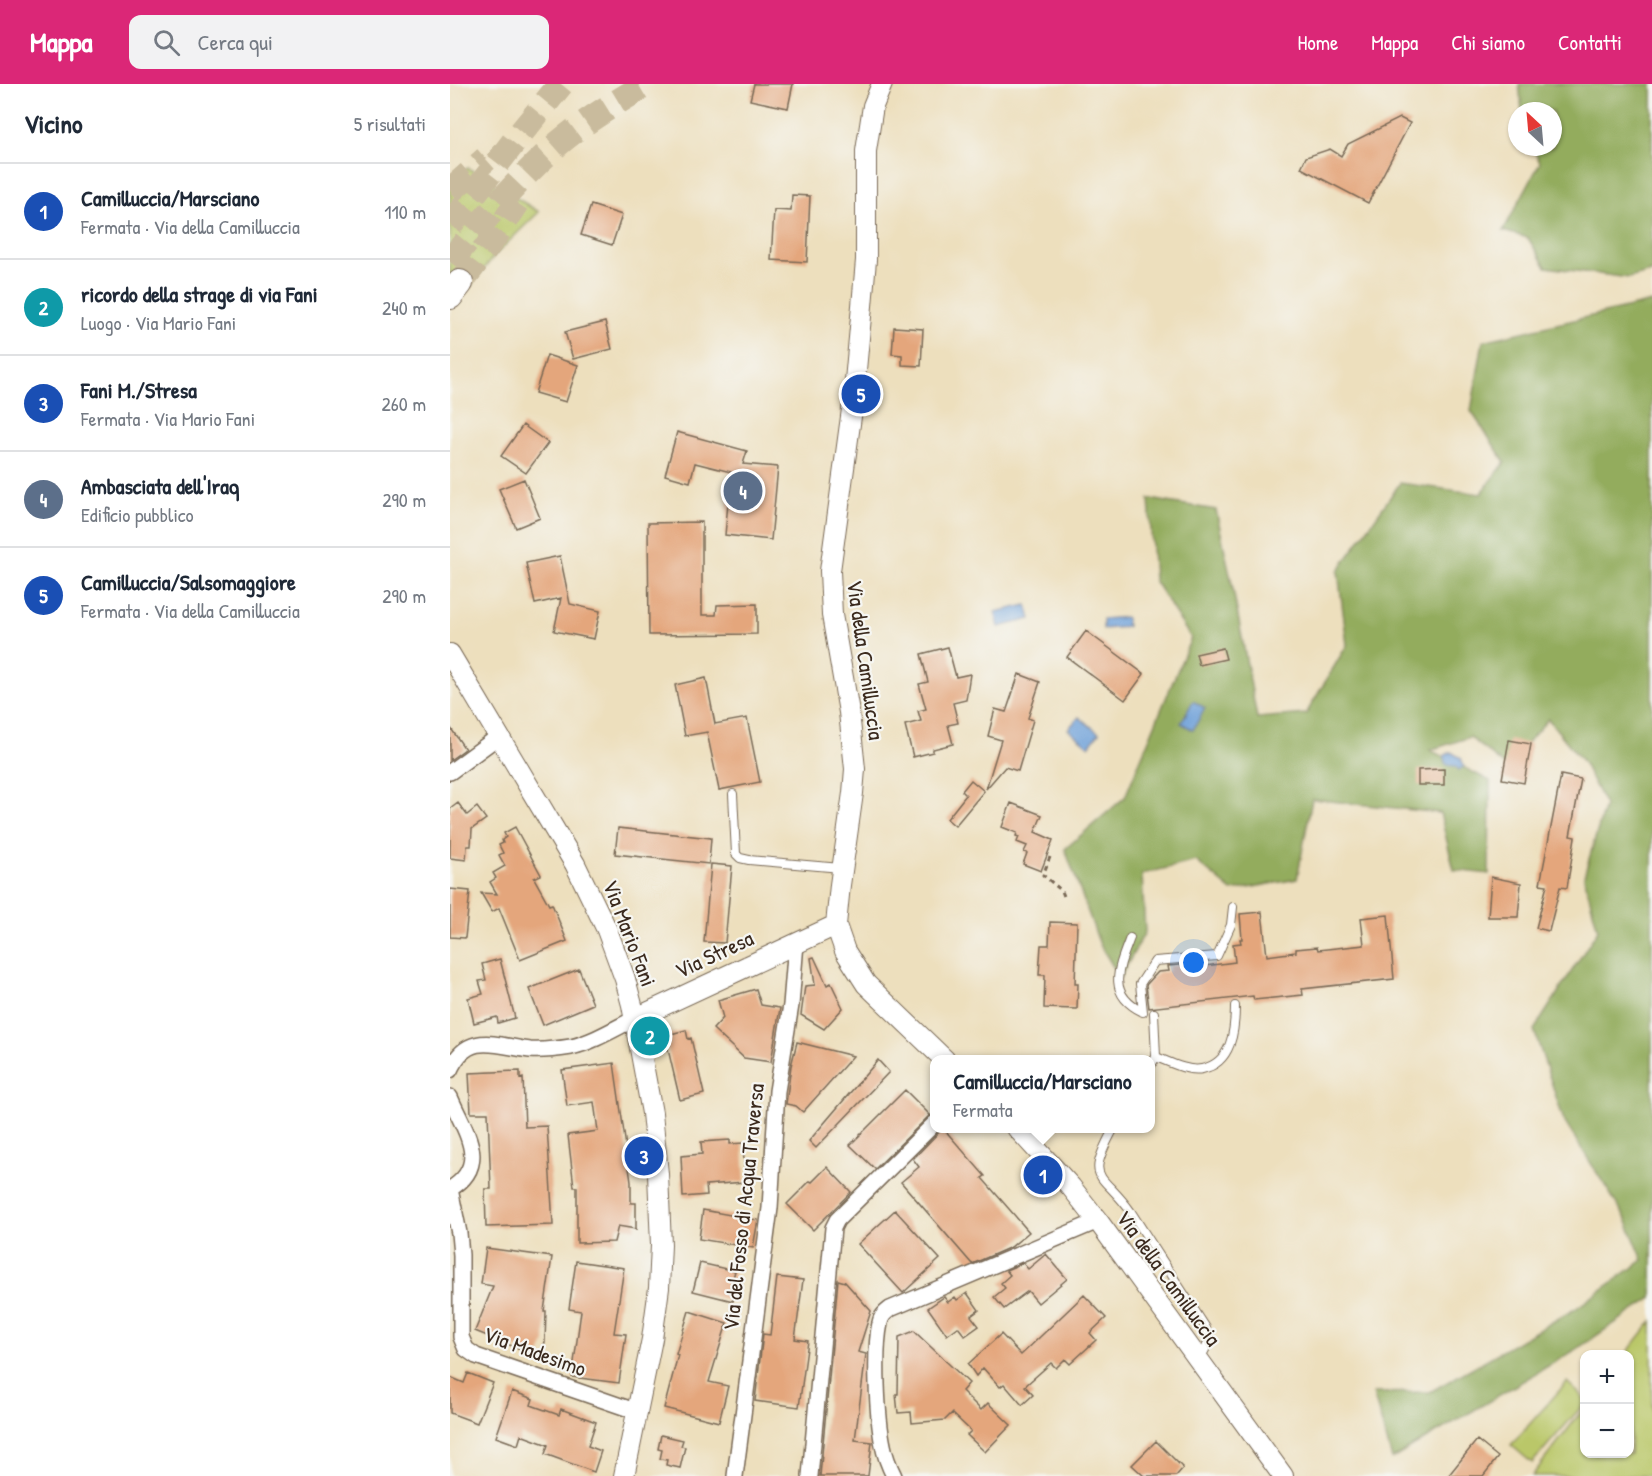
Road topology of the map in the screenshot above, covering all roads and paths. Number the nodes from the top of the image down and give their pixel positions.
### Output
1 (882, 84) edge
2 (450, 654) edge
3 (499, 736) junction
4 (450, 772) edge
5 (733, 794) dead end
6 (1050, 857) dead end
7 (842, 868) junction
8 (1065, 899) dead end
9 (1233, 908) dead end
10 (836, 925) junction
11 (1130, 938) dead end
12 (796, 943) junction
13 (1235, 1006) dead end
14 (1154, 1013) dead end
15 (634, 1019) junction
16 (941, 1055) edge
17 (1156, 1058) joint
18 (450, 1070) edge
19 (450, 1097) edge
20 (930, 1128) edge
21 (1022, 1133) edge
22 (1112, 1133) edge
23 (450, 1189) edge
24 (1098, 1221) junction
25 (1199, 1360) junction
26 (638, 1412) junction
27 (1278, 1472) edge
28 (624, 1476) edge
29 (735, 1476) edge
30 (810, 1476) edge
31 (894, 1476) edge

1 - 7 main road, Via della Camilluccia
2 - 3 main road, Via Mario Fani
3 - 4 street
3 - 15 main road, Via Mario Fani
5 - 7 lane
6 - 8 path
7 - 10 main road, Via della Camilluccia
9 - 11 lane
10 - 12 main road, Via Stresa
10 - 16 main road, Via della Camilluccia
12 - 15 main road, Via Stresa
12 - 29 street, Via del Fosso di Acqua Traversa
13 - 17 lane
14 - 17 lane
15 - 18 street, Via Stresa
15 - 26 main road, Via Mario Fani
19 - 23 street
20 - 30 street
21 - 24 main road, Via della Camilluccia
22 - 25 lane
23 - 26 street, Via Madesimo
24 - 25 main road, Via della Camilluccia
24 - 31 street
25 - 27 main road, Via della Camilluccia
26 - 28 main road, Via Mario Fani

